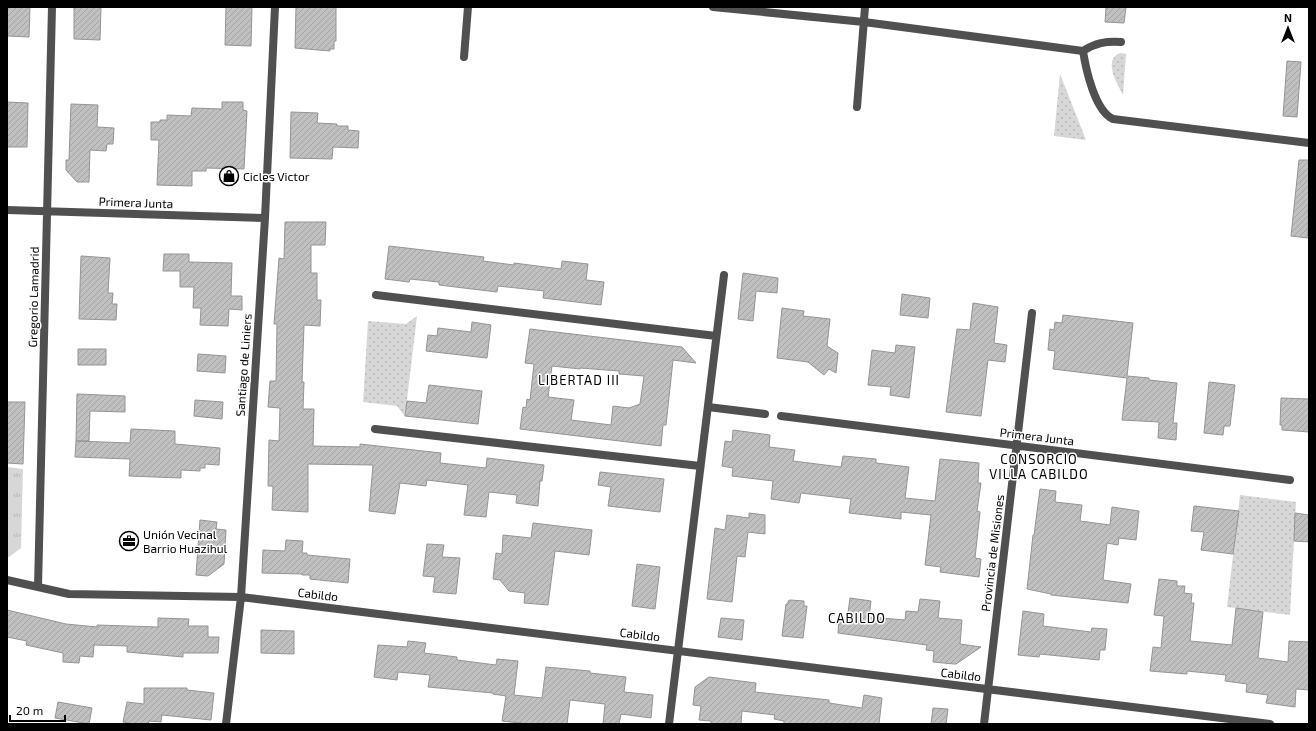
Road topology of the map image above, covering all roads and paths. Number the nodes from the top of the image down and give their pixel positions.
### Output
1 (52, 7) edge
2 (275, 7) edge
3 (468, 7) edge
4 (713, 7) edge
5 (865, 7) edge
6 (864, 22) junction
7 (1120, 42) dead end
8 (1083, 51) junction
9 (464, 57) dead end
10 (857, 107) dead end
11 (1309, 143) edge
12 (7, 210) edge
13 (47, 211) junction
14 (264, 218) junction
15 (724, 275) dead end
16 (376, 295) dead end
17 (1032, 313) dead end
18 (716, 336) junction
19 (708, 407) junction
20 (765, 414) dead end
21 (781, 416) dead end
22 (375, 429) dead end
23 (1016, 446) junction
24 (700, 466) junction
25 (1290, 480) dead end
26 (7, 580) edge
27 (38, 587) junction
28 (241, 597) junction
29 (678, 651) junction
30 (988, 689) junction
31 (226, 724) edge
32 (669, 724) edge
33 (984, 724) edge
34 (1270, 724) edge

1 - 13 street, Gregorio Lamadrid
2 - 14 street, Santiago de Liniers
3 - 9 street
4 - 6 street
5 - 6 street
6 - 8 street
6 - 10 street
7 - 8 street
8 - 11 street
12 - 13 street, Primera Junta
13 - 14 street, Primera Junta
13 - 27 street, Gregorio Lamadrid
14 - 28 street, Santiago de Liniers
15 - 18 street
16 - 18 street
17 - 23 street, Provincia de Misiones
18 - 19 street
19 - 20 street
19 - 24 street
21 - 23 street, Primera Junta
22 - 24 street
23 - 25 street, Primera Junta
23 - 30 street, Provincia de Misiones
24 - 29 street
26 - 27 street, Cabildo
27 - 28 street, Cabildo
28 - 29 street, Cabildo
28 - 31 street, Santiago de Liniers
29 - 30 street, Cabildo
29 - 32 street
30 - 33 street, Provincia de Misiones
30 - 34 street, Cabildo

